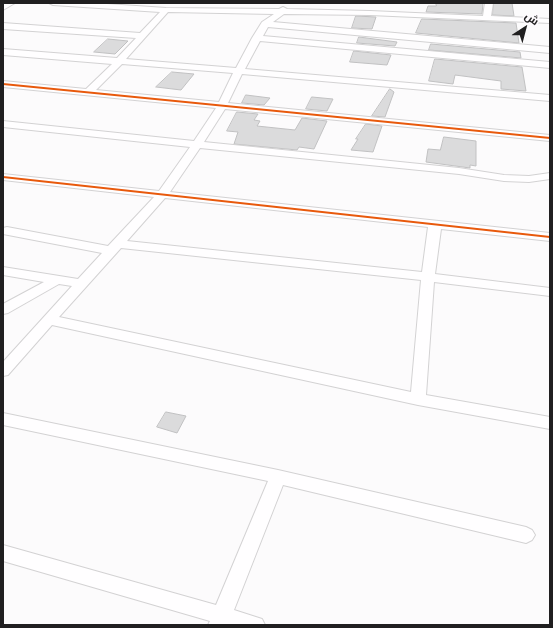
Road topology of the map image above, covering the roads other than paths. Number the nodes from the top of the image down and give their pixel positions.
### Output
1 (10, 3) edge
2 (53, 3) edge
3 (189, 3) edge
4 (489, 3) edge
5 (124, 5) edge
6 (3, 7) edge
7 (284, 7) edge
8 (166, 10) junction
9 (182, 10) junction
10 (487, 18) junction
11 (550, 21) edge
12 (265, 24) junction
13 (3, 26) edge
14 (354, 32) junction
15 (142, 36) junction
16 (256, 38) junction
17 (347, 46) junction
18 (550, 50) edge
19 (3, 52) edge
20 (120, 61) junction
21 (550, 65) edge
22 (239, 71) junction
23 (3, 84) edge
24 (89, 92) junction
25 (550, 98) edge
26 (222, 106) junction
27 (3, 124) edge
28 (550, 138) edge
29 (197, 145) junction
30 (550, 176) edge
31 (3, 177) edge
32 (161, 196) junction
33 (435, 224) junction
34 (7, 231) dead end
35 (550, 238) edge
36 (116, 247) junction
37 (3, 270) edge
38 (428, 277) junction
39 (55, 281) junction
40 (81, 284) junction
41 (550, 292) edge
42 (3, 310) edge
43 (50, 320) junction
44 (3, 371) edge
45 (418, 399) junction
46 (3, 419) edge
47 (550, 423) edge
48 (278, 477) junction
49 (526, 535) dead end
50 (3, 553) edge
51 (220, 621) edge
52 (255, 625) edge

1 - 6 street
2 - 5 street
3 - 9 street
4 - 10 street
5 - 8 street
7 - 9 street
7 - 10 street
7 - 12 street
8 - 9 street
8 - 15 street
10 - 11 street
12 - 14 street
12 - 16 street
13 - 15 street
14 - 17 street
14 - 18 street
15 - 20 street
16 - 17 street
16 - 22 street
17 - 21 street
19 - 20 street
20 - 22 street
20 - 24 street
22 - 25 street
22 - 26 street
23 - 24 street
24 - 26 street
26 - 28 street
26 - 29 street
27 - 29 street
29 - 30 street
29 - 32 street
31 - 32 street
32 - 33 street
32 - 36 street
33 - 35 street
33 - 38 street
34 - 36 street
36 - 38 street
36 - 40 street
37 - 39 street
38 - 41 street
38 - 45 street
39 - 40 street
39 - 42 street
40 - 43 street
43 - 44 street
43 - 45 street
45 - 47 street
46 - 48 street
48 - 49 street
48 - 51 street
50 - 51 street
51 - 52 street

